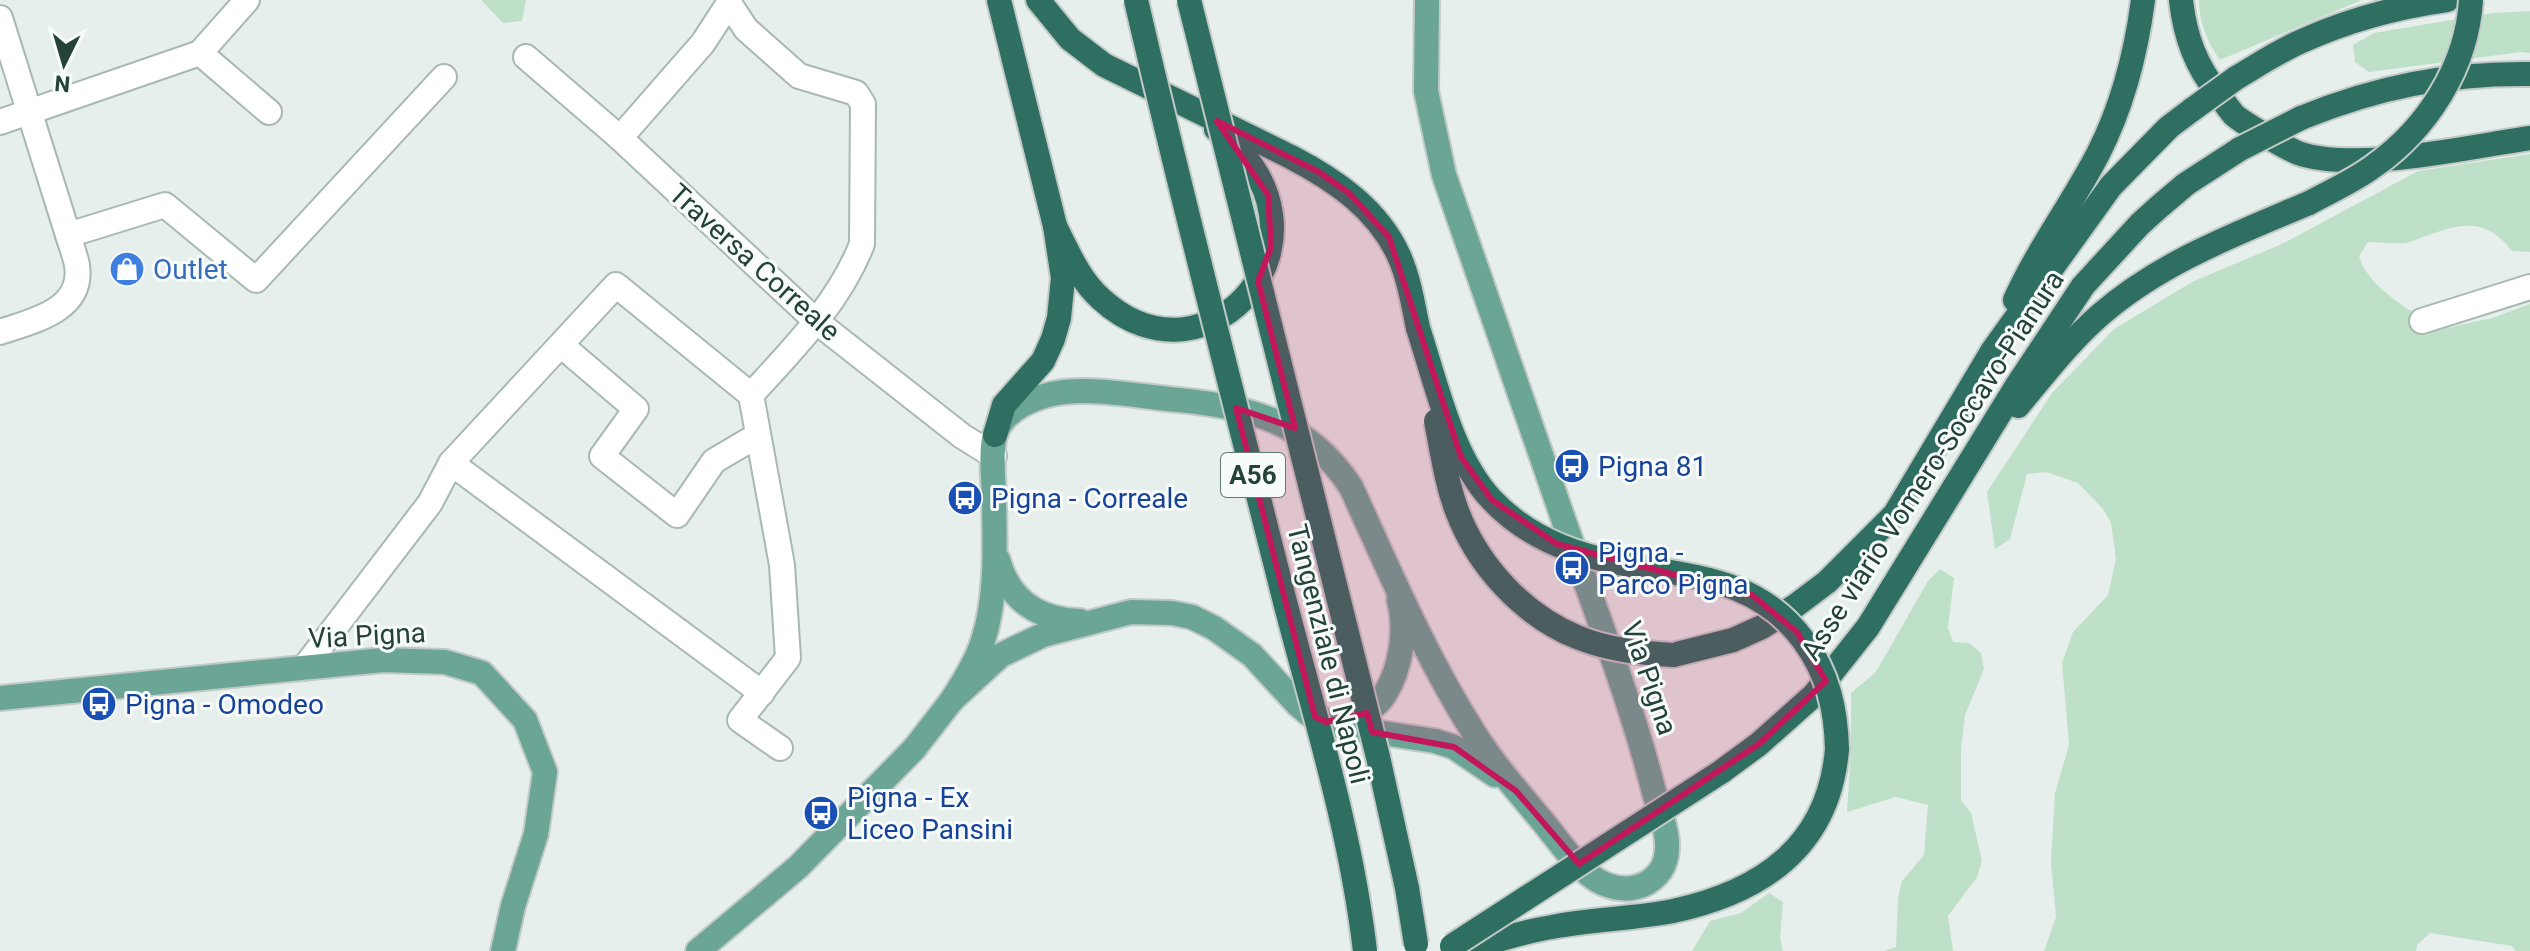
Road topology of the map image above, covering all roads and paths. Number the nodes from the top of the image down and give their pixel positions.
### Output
1 (247, 0) edge
2 (999, 0) edge
3 (1038, 0) edge
4 (1136, 0) edge
5 (1189, 0) edge
6 (1427, 0) edge
7 (2143, 0) edge
8 (2181, 0) edge
9 (2447, 0) edge
10 (2471, 0) edge
11 (729, 2) edge
12 (0, 18) edge
13 (200, 53) junction
14 (526, 57) dead end
15 (2530, 74) edge
16 (444, 77) dead end
17 (1189, 107) junction
18 (269, 112) dead end
19 (30, 113) junction
20 (0, 122) edge
21 (620, 138) junction
22 (2530, 138) edge
23 (1055, 226) junction
24 (68, 235) junction
25 (2530, 287) edge
26 (2422, 321) dead end
27 (817, 322) junction
28 (1418, 328) junction
29 (0, 332) edge
30 (561, 345) junction
31 (1992, 353) junction
32 (751, 395) junction
33 (2017, 397) junction
34 (758, 435) junction
35 (994, 445) junction
36 (451, 463) junction
37 (995, 550) junction
38 (1390, 571) junction
39 (1093, 621) junction
40 (304, 668) junction
41 (762, 693) junction
42 (0, 698) edge
43 (952, 700) junction
44 (1326, 722) junction
45 (780, 748) dead end
46 (1516, 791) junction
47 (1416, 947) edge
48 (1458, 948) edge
49 (503, 951) edge
50 (698, 951) edge
51 (1365, 951) edge

1 - 13 street
2 - 23 highway
3 - 17 highway
4 - 51 highway, Tangenziale di Napoli / A56, bridge
5 - 47 highway, Tangenziale di Napoli / A56, bridge
6 - 46 main road, Via Pigna
7 - 31 highway
8 - 22 highway
9 - 31 highway, Asse viario Vomero-Soccavo-Pianura, bridge
10 - 33 highway, bridge
11 - 21 street
11 - 27 street
12 - 19 street
13 - 18 street
13 - 19 street
14 - 21 street, Traversa Correale
15 - 33 highway, Asse viario Vomero-Soccavo-Pianura, bridge
16 - 24 street
17 - 23 highway, bridge
17 - 28 highway, bridge
19 - 20 street
19 - 24 street
21 - 27 street, Traversa Correale
23 - 35 highway
24 - 29 street
25 - 26 street
27 - 32 street
27 - 35 street, Traversa Correale
28 - 31 highway, Asse viario Vomero-Soccavo-Pianura, bridge
28 - 48 highway, bridge
30 - 32 street
30 - 34 street
30 - 36 street
32 - 34 street
33 - 48 highway, Asse viario Vomero-Soccavo-Pianura, bridge
34 - 41 street
35 - 37 main road, Via Pigna
35 - 38 main road, Via Pigna
36 - 40 street
36 - 41 street
37 - 39 main road, Via Pigna
37 - 43 main road, Via Pigna
38 - 44 main road, Via Pigna
38 - 46 main road, Via Pigna
39 - 43 main road, Via Pigna
39 - 44 main road, Via Pigna
40 - 42 main road, Via Pigna
40 - 49 main road, Via Pigna
41 - 45 street
43 - 50 main road, Via Pigna
44 - 46 main road, Via Pigna

